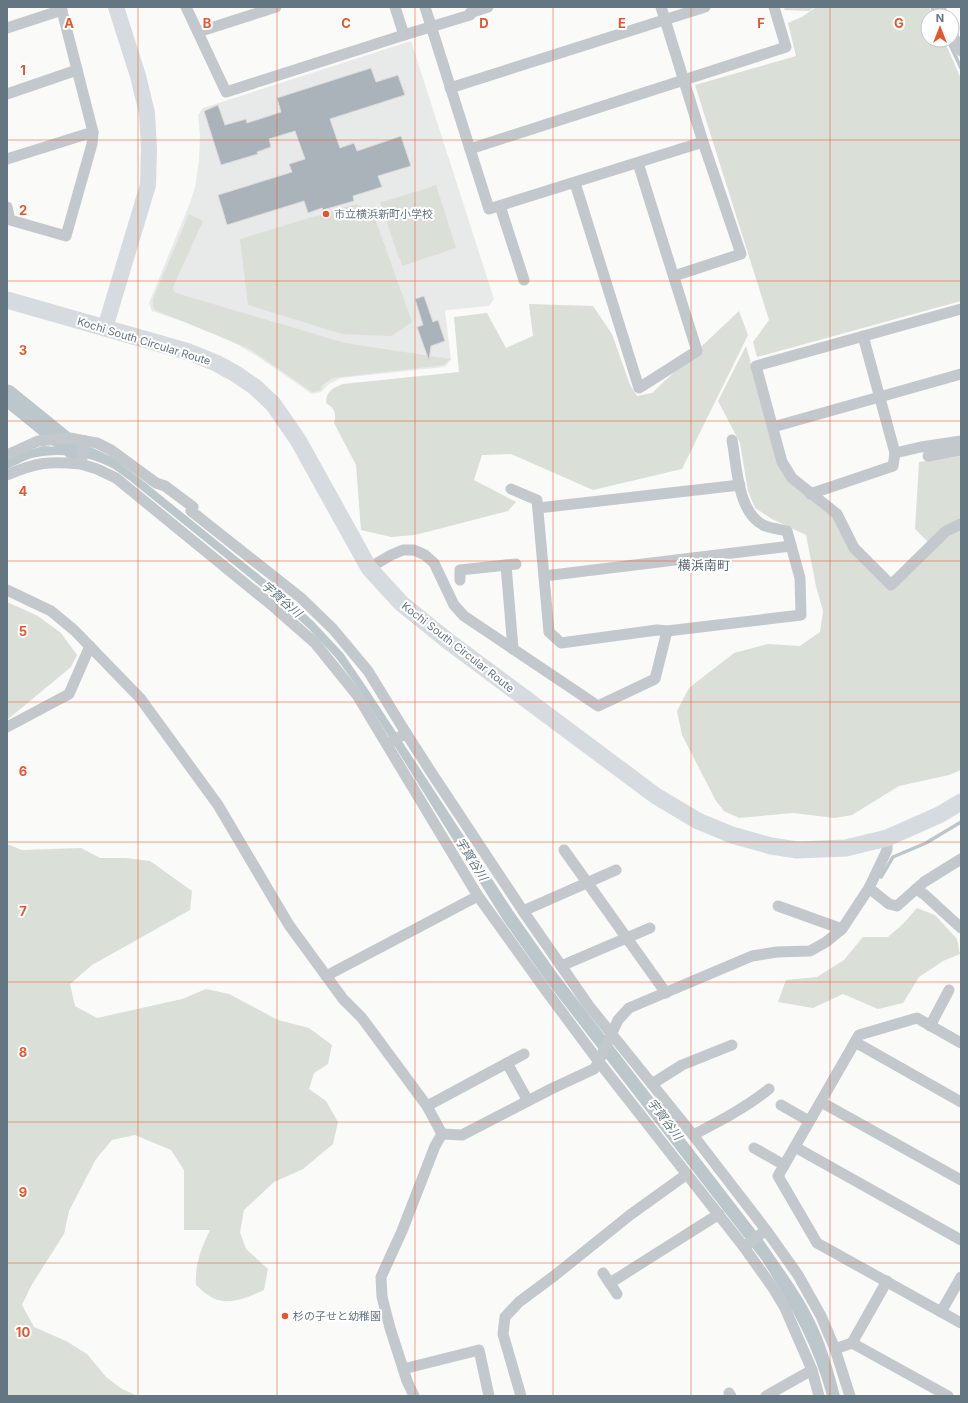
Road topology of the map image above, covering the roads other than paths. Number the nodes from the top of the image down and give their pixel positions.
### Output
1 (116, 7) edge
2 (186, 7) edge
3 (276, 7) edge
4 (395, 7) edge
5 (424, 7) edge
6 (488, 7) edge
7 (661, 7) edge
8 (705, 7) edge
9 (774, 7) edge
10 (62, 8) edge
11 (665, 20) junction
12 (431, 27) junction
13 (7, 28) edge
14 (198, 32) junction
15 (404, 35) junction
16 (77, 70) junction
17 (684, 80) junction
18 (450, 88) junction
19 (7, 94) edge
20 (93, 132) junction
21 (703, 142) junction
22 (470, 149) junction
23 (7, 159) edge
24 (638, 163) junction
25 (575, 183) junction
26 (500, 206) junction
27 (7, 207) edge
28 (674, 276) junction
29 (524, 280) dead end
30 (7, 300) edge
31 (961, 309) edge
32 (105, 328) junction
33 (863, 336) junction
34 (961, 374) edge
35 (880, 397) junction
36 (773, 427) junction
37 (732, 440) dead end
38 (961, 441) edge
39 (85, 443) junction
40 (961, 450) edge
41 (895, 453) junction
42 (7, 455) edge
43 (928, 456) dead end
44 (82, 462) junction
45 (7, 476) edge
46 (740, 485) junction
47 (511, 488) dead end
48 (810, 494) junction
49 (538, 508) junction
50 (961, 524) edge
51 (791, 546) junction
52 (369, 568) junction
53 (544, 576) junction
54 (460, 580) dead end
55 (7, 590) edge
56 (667, 631) junction
57 (90, 646) junction
58 (513, 649) junction
59 (7, 727) edge
60 (405, 734) junction
61 (389, 743) junction
62 (961, 802) edge
63 (887, 838) junction
64 (564, 850) dead end
65 (961, 859) edge
66 (616, 870) dead end
67 (587, 882) junction
68 (869, 888) junction
69 (916, 889) junction
70 (478, 896) junction
71 (778, 906) dead end
72 (523, 912) junction
73 (650, 928) dead end
74 (961, 928) edge
75 (842, 929) junction
76 (627, 938) junction
77 (561, 966) junction
78 (326, 976) junction
79 (949, 990) dead end
80 (666, 993) junction
81 (930, 1026) junction
82 (611, 1035) junction
83 (855, 1042) junction
84 (961, 1043) edge
85 (732, 1045) dead end
86 (524, 1054) dead end
87 (600, 1059) junction
88 (507, 1063) junction
89 (652, 1084) junction
90 (769, 1089) dead end
91 (528, 1101) junction
92 (821, 1102) junction
93 (961, 1102) edge
94 (780, 1105) dead end
95 (427, 1106) junction
96 (810, 1121) junction
97 (442, 1134) junction
98 (693, 1135) junction
99 (795, 1147) junction
100 (754, 1148) dead end
101 (784, 1165) junction
102 (687, 1174) junction
103 (961, 1180) edge
104 (719, 1214) junction
105 (764, 1231) junction
106 (961, 1240) edge
107 (746, 1245) junction
108 (603, 1273) dead end
109 (961, 1277) edge
110 (887, 1281) junction
111 (610, 1283) junction
112 (617, 1294) dead end
113 (941, 1312) junction
114 (961, 1323) edge
115 (852, 1343) junction
116 (835, 1349) junction
117 (403, 1369) junction
118 (812, 1370) junction
119 (414, 1396) edge
120 (489, 1396) edge
121 (520, 1396) edge
122 (766, 1396) edge
123 (819, 1396) edge
124 (850, 1396) edge
125 (948, 1396) edge

1 - 32 street
2 - 14 street
3 - 14 street
4 - 15 street
5 - 12 street
6 - 12 street
7 - 11 street
8 - 11 street
9 - 17 street
10 - 13 street
10 - 16 street
11 - 17 street
11 - 18 street
12 - 15 street
12 - 18 street
14 - 15 street
16 - 19 street
16 - 20 street
17 - 21 street
17 - 22 street
18 - 22 street
20 - 23 street
20 - 27 street
21 - 24 street
21 - 28 street
22 - 26 street
24 - 25 street
24 - 28 street
25 - 26 street
25 - 28 street
26 - 29 street
30 - 32 main road, Kochi South Circular Route
31 - 33 street
32 - 52 main road, Kochi South Circular Route
33 - 35 street
33 - 36 street
34 - 35 street
35 - 36 street
35 - 41 street
36 - 48 street
37 - 46 street
38 - 41 street
39 - 42 street
39 - 44 street
39 - 60 street
40 - 43 street
41 - 48 street
44 - 45 street
44 - 61 street
46 - 49 street
46 - 51 street
47 - 49 street
48 - 50 street
49 - 53 street
51 - 53 street
51 - 56 street
52 - 58 street
52 - 63 main road, Kochi South Circular Route
53 - 56 street
54 - 58 street
55 - 57 street
56 - 58 street
57 - 59 street
57 - 78 street
60 - 61 street
60 - 72 street
61 - 70 street
62 - 63 main road, Kochi South Circular Route
63 - 68 street
64 - 67 street
65 - 69 street
66 - 67 street
67 - 72 street
67 - 76 street
68 - 69 street
68 - 75 street
69 - 74 street
70 - 78 street
70 - 87 street
71 - 75 street
72 - 77 street
73 - 76 street
75 - 80 street
76 - 77 street
76 - 80 street
77 - 82 street
78 - 95 street
79 - 81 street
80 - 82 street
81 - 83 street
81 - 84 street
82 - 87 street
82 - 89 street
83 - 92 street
83 - 93 street
85 - 89 street
86 - 88 street
87 - 91 street
87 - 102 street
88 - 91 street
88 - 95 street
89 - 98 street
90 - 98 street
91 - 97 street
92 - 96 street
92 - 103 street
94 - 96 street
95 - 97 street
96 - 99 street
97 - 117 street
98 - 105 street
99 - 101 street
99 - 106 street
100 - 101 street
101 - 110 street
102 - 104 street
102 - 121 street
104 - 107 street
104 - 111 street
105 - 107 street
105 - 116 street
107 - 118 street
108 - 111 street
109 - 113 street
110 - 113 street
110 - 115 street
111 - 112 street
113 - 114 street
115 - 116 street
115 - 125 street
116 - 124 street
117 - 119 street
117 - 120 street
118 - 122 street
118 - 123 street

